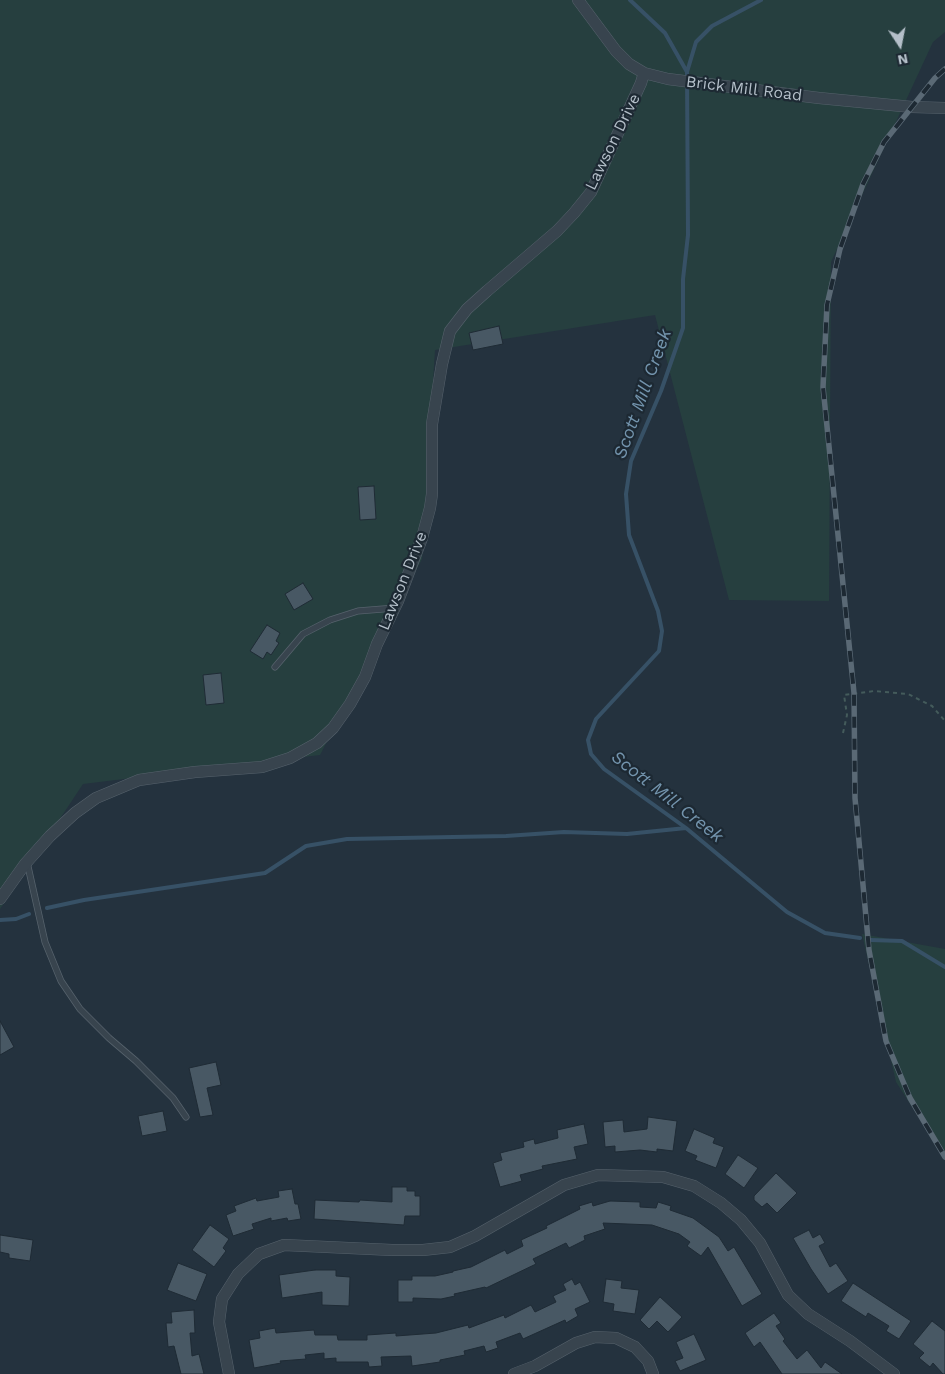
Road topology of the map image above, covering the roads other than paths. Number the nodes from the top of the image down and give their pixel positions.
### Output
1 (578, 0) edge
2 (644, 73) junction
3 (945, 108) edge
4 (395, 608) junction
5 (275, 667) dead end
6 (27, 862) junction
7 (0, 899) edge
8 (186, 1117) dead end
9 (229, 1374) edge
10 (514, 1374) edge
11 (653, 1374) edge
12 (894, 1374) edge

1 - 2 street, Brick Mill Road
2 - 3 street, Brick Mill Road
2 - 4 street, Lawson Drive
4 - 5 lane
4 - 6 street, Lawson Drive
6 - 7 street, Lawson Drive
6 - 8 lane
9 - 12 street
10 - 11 street

